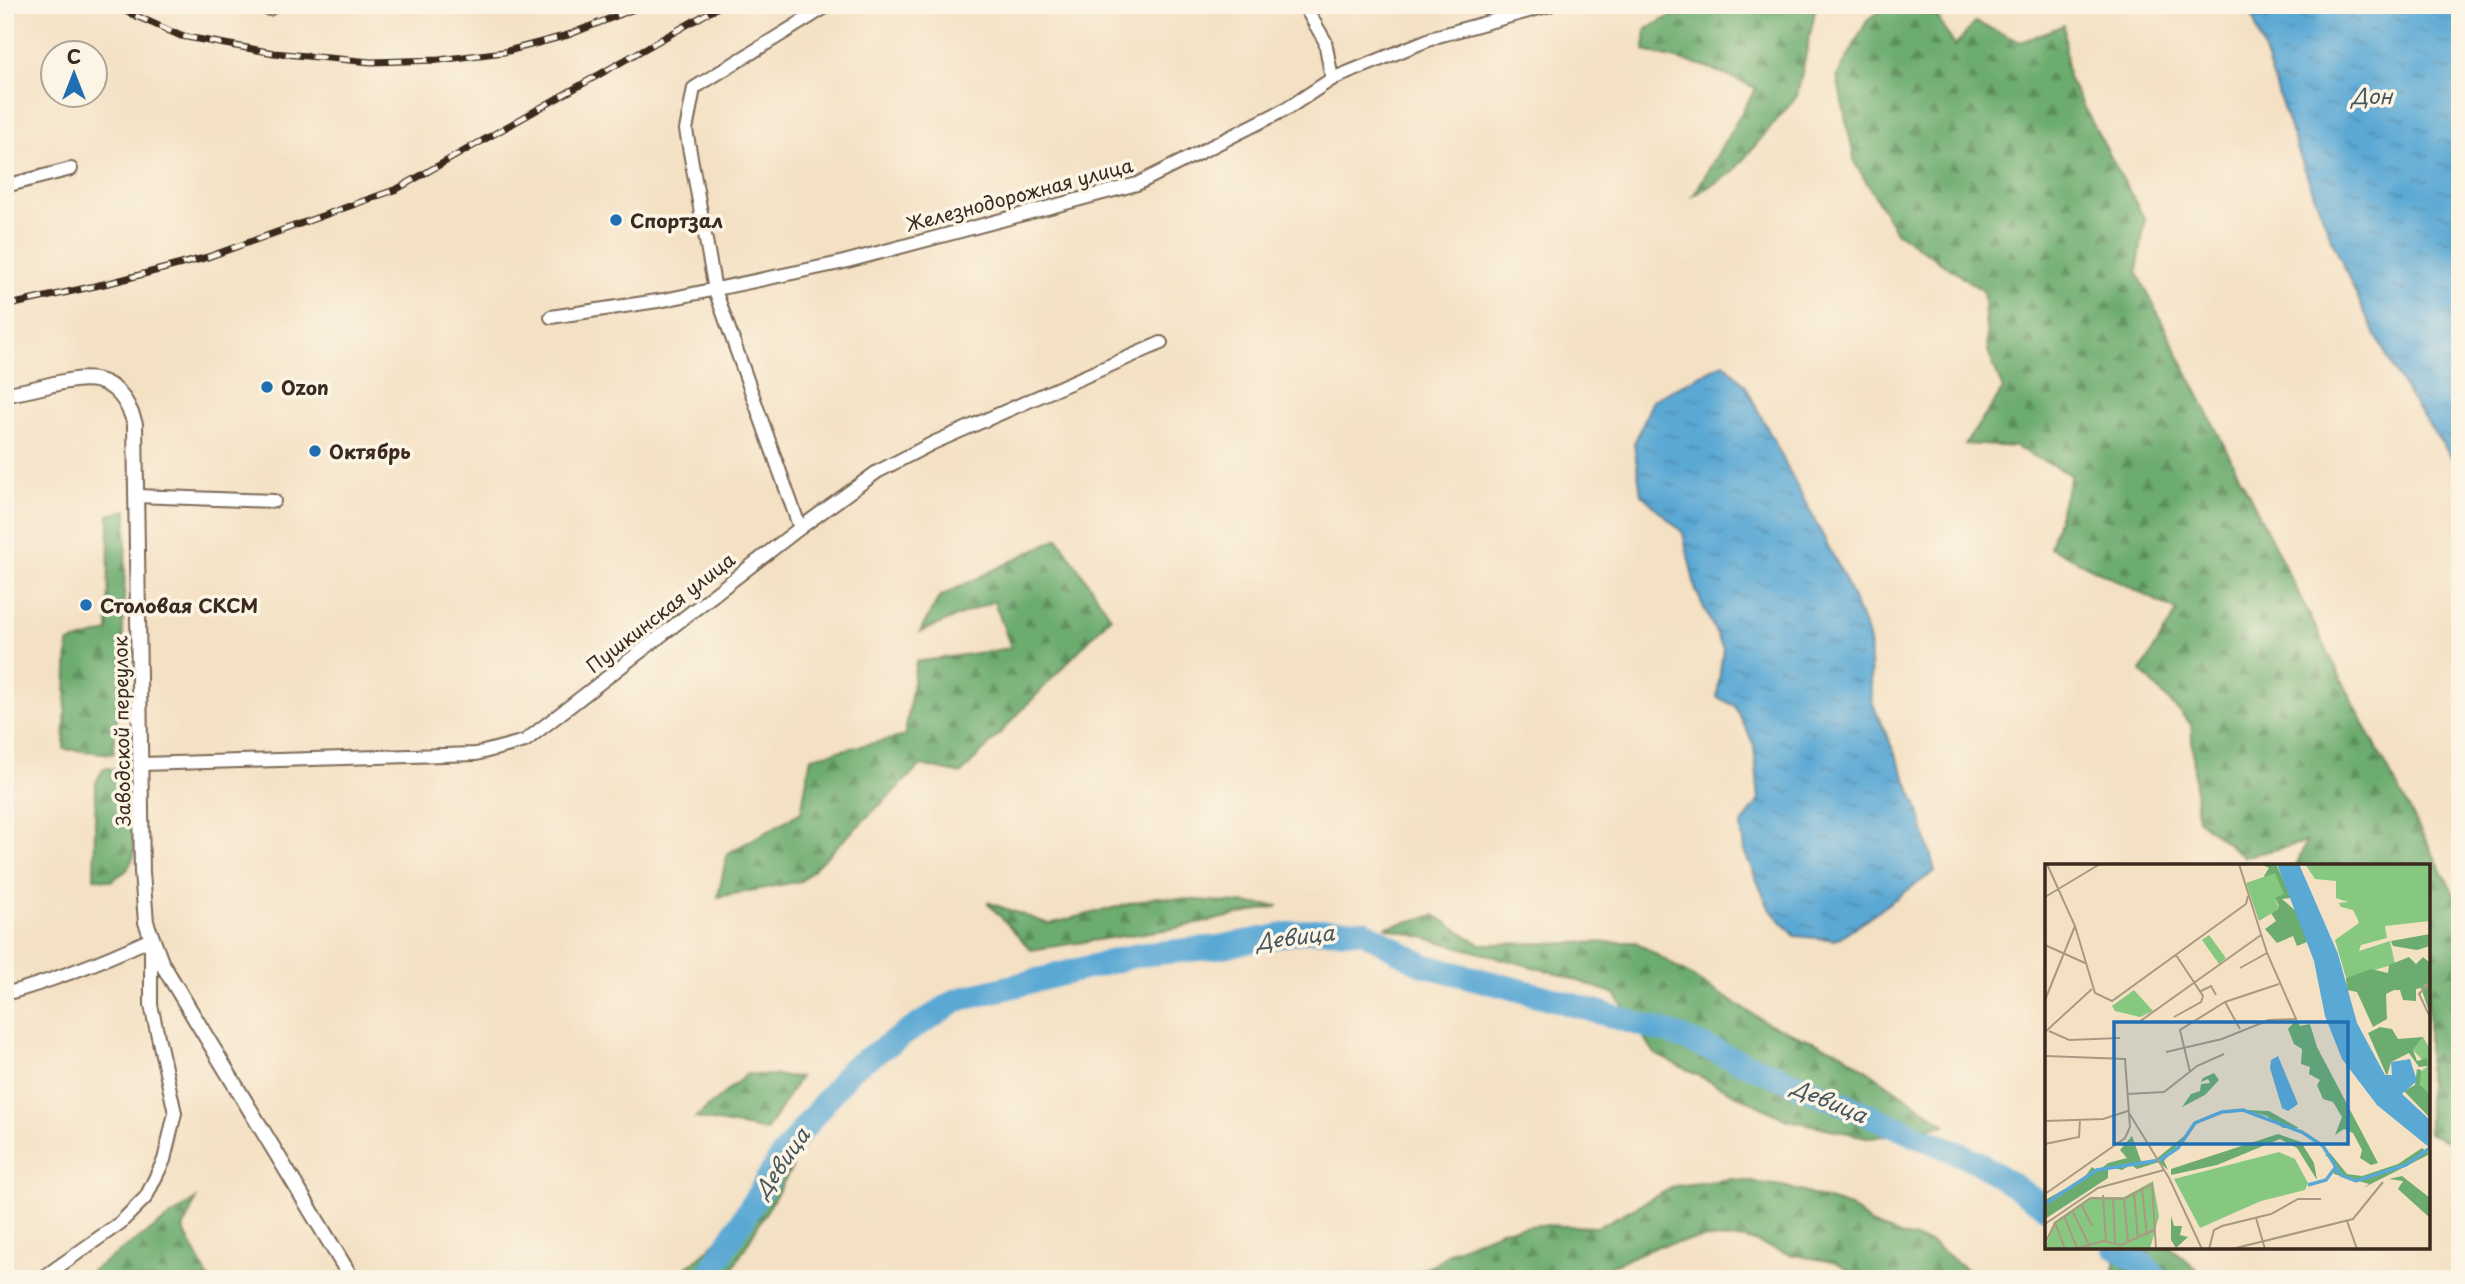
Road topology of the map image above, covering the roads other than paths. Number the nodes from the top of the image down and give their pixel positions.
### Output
1 (829, 5) edge
2 (1304, 5) edge
3 (1550, 5) edge
4 (1332, 79) junction
5 (71, 169) dead end
6 (5, 187) edge
7 (715, 290) junction
8 (551, 317) dead end
9 (1161, 343) dead end
10 (5, 394) edge
11 (136, 496) junction
12 (274, 501) dead end
13 (800, 528) junction
14 (142, 764) junction
15 (151, 939) junction
16 (5, 994) edge
17 (41, 1279) edge
18 (352, 1279) edge

1 - 7 street
2 - 4 street
3 - 4 street, Железнодорожная улица
4 - 7 street, Железнодорожная улица
5 - 6 street
7 - 8 street, Железнодорожная улица
7 - 13 street
9 - 13 street, Пушкинская улица
10 - 11 street, Заводской переулок
11 - 12 street
11 - 14 street, Заводской переулок
13 - 14 street, Пушкинская улица
14 - 15 street, Заводской переулок
15 - 16 street
15 - 17 street
15 - 18 street, Заводской переулок

